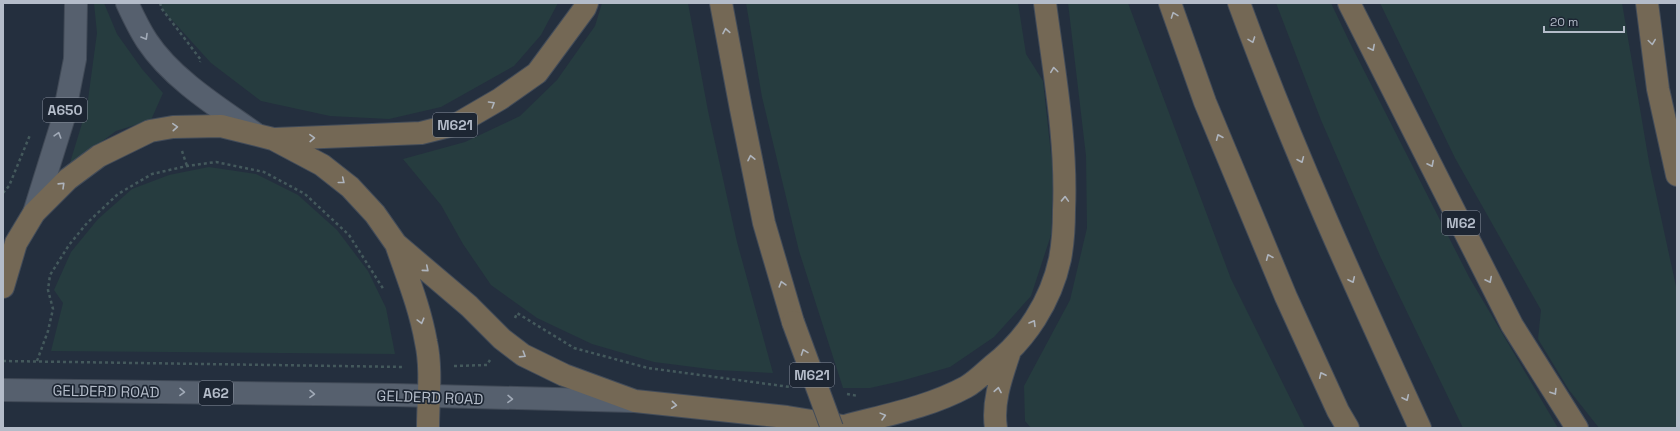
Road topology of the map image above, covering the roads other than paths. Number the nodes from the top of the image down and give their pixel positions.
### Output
1 (76, 3) edge
2 (127, 3) edge
3 (587, 3) edge
4 (721, 3) edge
5 (1045, 3) edge
6 (1170, 3) edge
7 (1239, 3) edge
8 (1349, 3) edge
9 (1647, 3) edge
10 (265, 136) junction
11 (1677, 175) edge
12 (34, 213) junction
13 (396, 244) junction
14 (9, 248) edge
15 (3, 287) edge
16 (1009, 354) junction
17 (3, 390) edge
18 (428, 397) junction
19 (635, 401) junction
20 (1343, 419) edge
21 (783, 423) edge
22 (844, 427) edge
23 (428, 428) edge
24 (996, 428) edge
25 (1420, 428) edge
26 (1577, 428) edge

12 -> 1 main road, A650
2 -> 10 main road
10 -> 3 highway, M621
22 -> 4 highway, M621, bridge
16 -> 5 highway
20 -> 6 highway
7 -> 25 highway
8 -> 26 highway, M62
9 -> 11 highway
12 -> 10 highway
10 -> 13 highway
12 - 14 highway
13 -> 18 highway
13 -> 19 highway
14 - 15 highway
22 -> 16 highway
24 -> 16 highway
17 -> 18 main road, GELDERD ROAD / A62
18 -> 19 main road, GELDERD ROAD / A62
18 - 23 highway
19 -> 21 highway, GELDERD ROAD / A62
21 - 22 highway, GELDERD ROAD / A62

